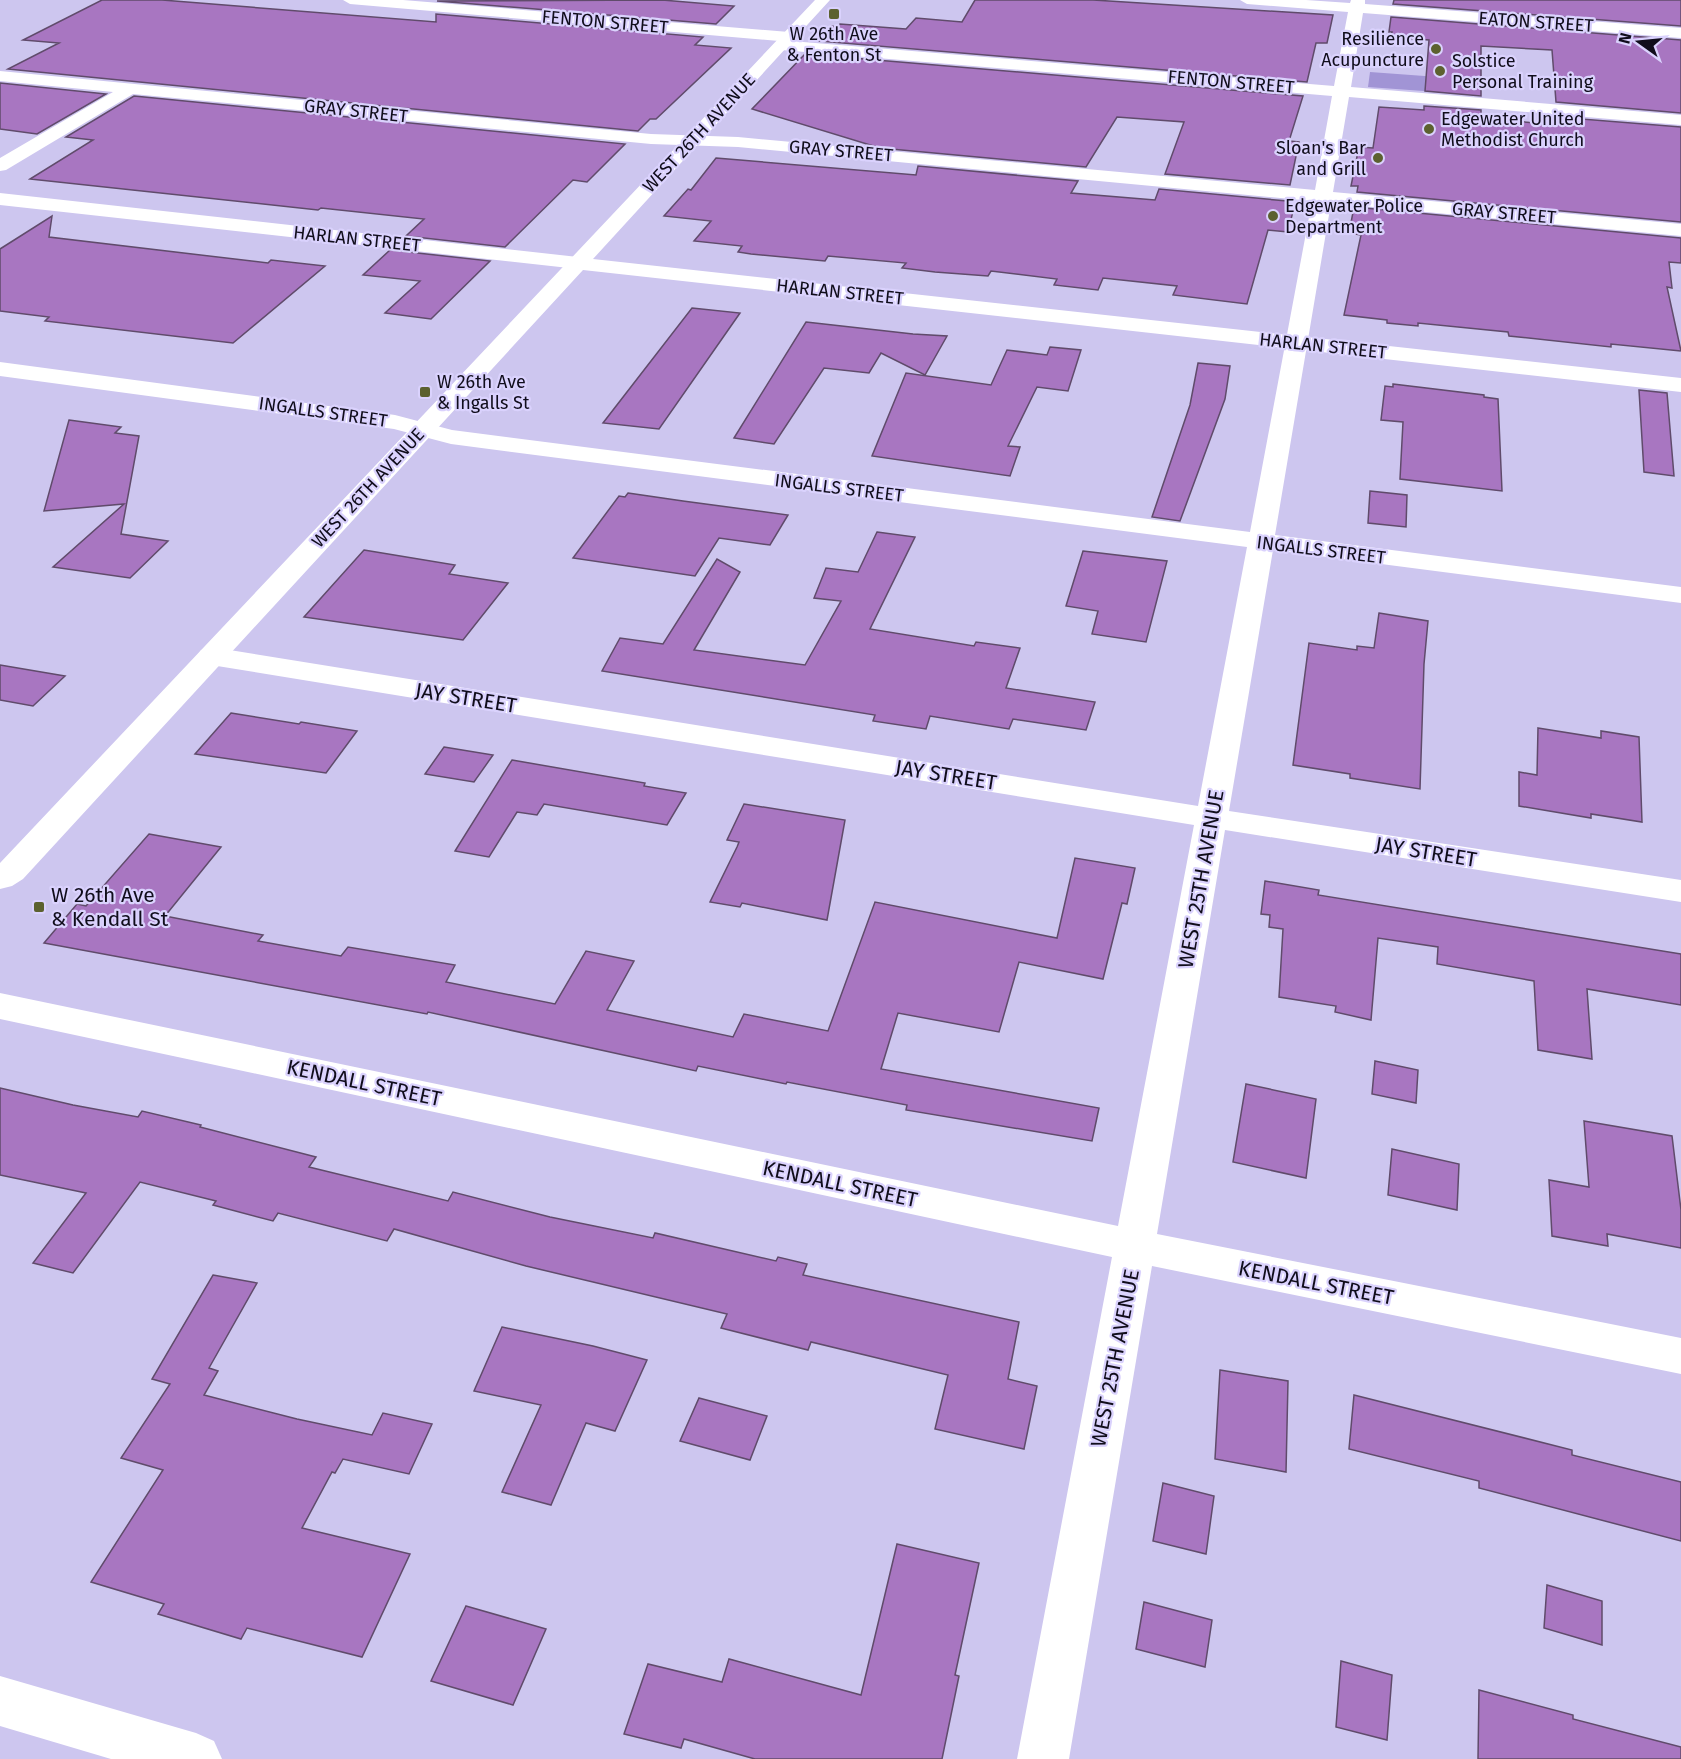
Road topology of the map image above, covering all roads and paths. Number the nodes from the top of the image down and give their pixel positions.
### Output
1 (350, 0) edge
2 (496, 0) edge
3 (823, 0) edge
4 (1247, 0) edge
5 (1358, 4) edge
6 (481, 11) junction
7 (1681, 33) edge
8 (785, 41) junction
9 (0, 76) edge
10 (131, 88) junction
11 (1340, 91) junction
12 (1681, 120) edge
13 (692, 140) junction
14 (0, 166) edge
15 (1324, 196) junction
16 (0, 199) edge
17 (1681, 230) edge
18 (578, 263) junction
19 (1297, 343) junction
20 (0, 369) edge
21 (1681, 385) edge
22 (423, 430) junction
23 (1260, 542) junction
24 (1681, 595) edge
25 (211, 656) junction
26 (1212, 818) junction
27 (5, 875) edge
28 (1681, 891) edge
29 (0, 904) edge
30 (0, 1006) edge
31 (1136, 1246) junction
32 (1681, 1356) edge
33 (0, 1701) edge
34 (196, 1759) edge
35 (1043, 1759) edge

1 - 6 street, FENTON STREET
2 - 6 street
3 - 8 street, WEST 26TH AVENUE
4 - 5 street, EATON STREET
5 - 7 street, EATON STREET
5 - 11 street, WEST 25TH AVENUE
6 - 8 street, FENTON STREET
8 - 11 street, FENTON STREET
8 - 13 street, WEST 26TH AVENUE
9 - 10 street, GRAY STREET
10 - 13 street, GRAY STREET
10 - 14 street
11 - 12 street, FENTON STREET
11 - 15 street, WEST 25TH AVENUE
13 - 15 street, GRAY STREET
13 - 18 street, WEST 26TH AVENUE
15 - 17 street, GRAY STREET
15 - 19 street, WEST 25TH AVENUE
16 - 18 street, HARLAN STREET
18 - 19 street, HARLAN STREET
18 - 22 street, WEST 26TH AVENUE
19 - 21 street, HARLAN STREET
19 - 23 street, WEST 25TH AVENUE
20 - 22 street, INGALLS STREET
22 - 23 street, INGALLS STREET
22 - 25 street, WEST 26TH AVENUE
23 - 24 street, INGALLS STREET
23 - 26 street, WEST 25TH AVENUE
25 - 26 street, JAY STREET
25 - 27 street, WEST 26TH AVENUE
26 - 28 street, JAY STREET
26 - 31 street, WEST 25TH AVENUE
27 - 29 street, WEST 26TH AVENUE
30 - 31 street, KENDALL STREET
31 - 32 street, KENDALL STREET
31 - 35 street, WEST 25TH AVENUE
33 - 34 street

